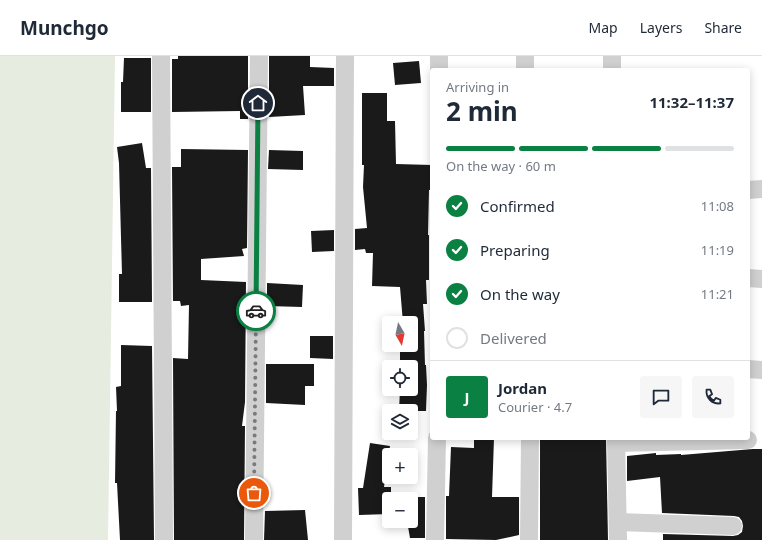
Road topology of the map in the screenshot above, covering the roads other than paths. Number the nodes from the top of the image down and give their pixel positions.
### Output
1 (161, 56) edge
2 (258, 56) edge
3 (345, 56) edge
4 (439, 56) edge
5 (525, 56) edge
6 (612, 56) edge
7 (439, 68) edge
8 (525, 68) edge
9 (612, 68) edge
10 (762, 189) edge
11 (750, 190) edge
12 (750, 278) edge
13 (762, 279) edge
14 (750, 369) edge
15 (762, 370) edge
16 (438, 440) edge
17 (530, 440) edge
18 (616, 440) edge
19 (748, 440) dead end
20 (618, 522) junction
21 (733, 526) dead end
22 (164, 540) edge
23 (254, 540) edge
24 (343, 540) edge
25 (435, 540) edge
26 (529, 540) edge
27 (618, 540) edge

1 - 22 street
2 - 23 street
3 - 24 street
4 - 7 street
5 - 8 street
6 - 9 street
10 - 11 street
12 - 13 street
14 - 15 street
16 - 25 street
17 - 26 street
18 - 19 street
18 - 20 street
20 - 21 street
20 - 27 street

